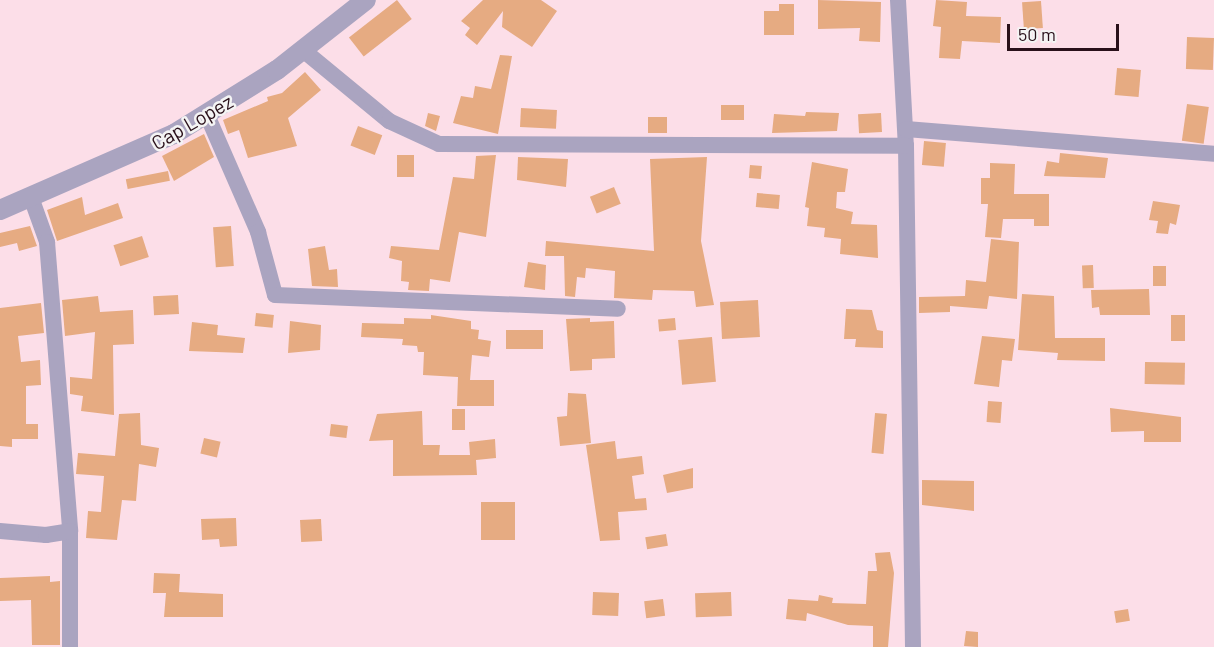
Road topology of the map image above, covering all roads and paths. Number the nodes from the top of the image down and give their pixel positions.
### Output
1 (366, 0) edge
2 (898, 0) edge
3 (303, 50) junction
4 (207, 115) junction
5 (906, 138) junction
6 (1214, 154) edge
7 (32, 200) junction
8 (0, 210) edge
9 (618, 309) dead end
10 (0, 531) edge
11 (70, 531) junction
12 (70, 647) edge
13 (913, 647) edge

1 - 3 street, Cap Lopez
2 - 5 street
3 - 4 street, Cap Lopez
3 - 5 street
4 - 7 street, Cap Lopez
4 - 9 street
5 - 6 street
5 - 13 street
7 - 8 street, Cap Lopez
7 - 11 street
10 - 11 street
11 - 12 street

